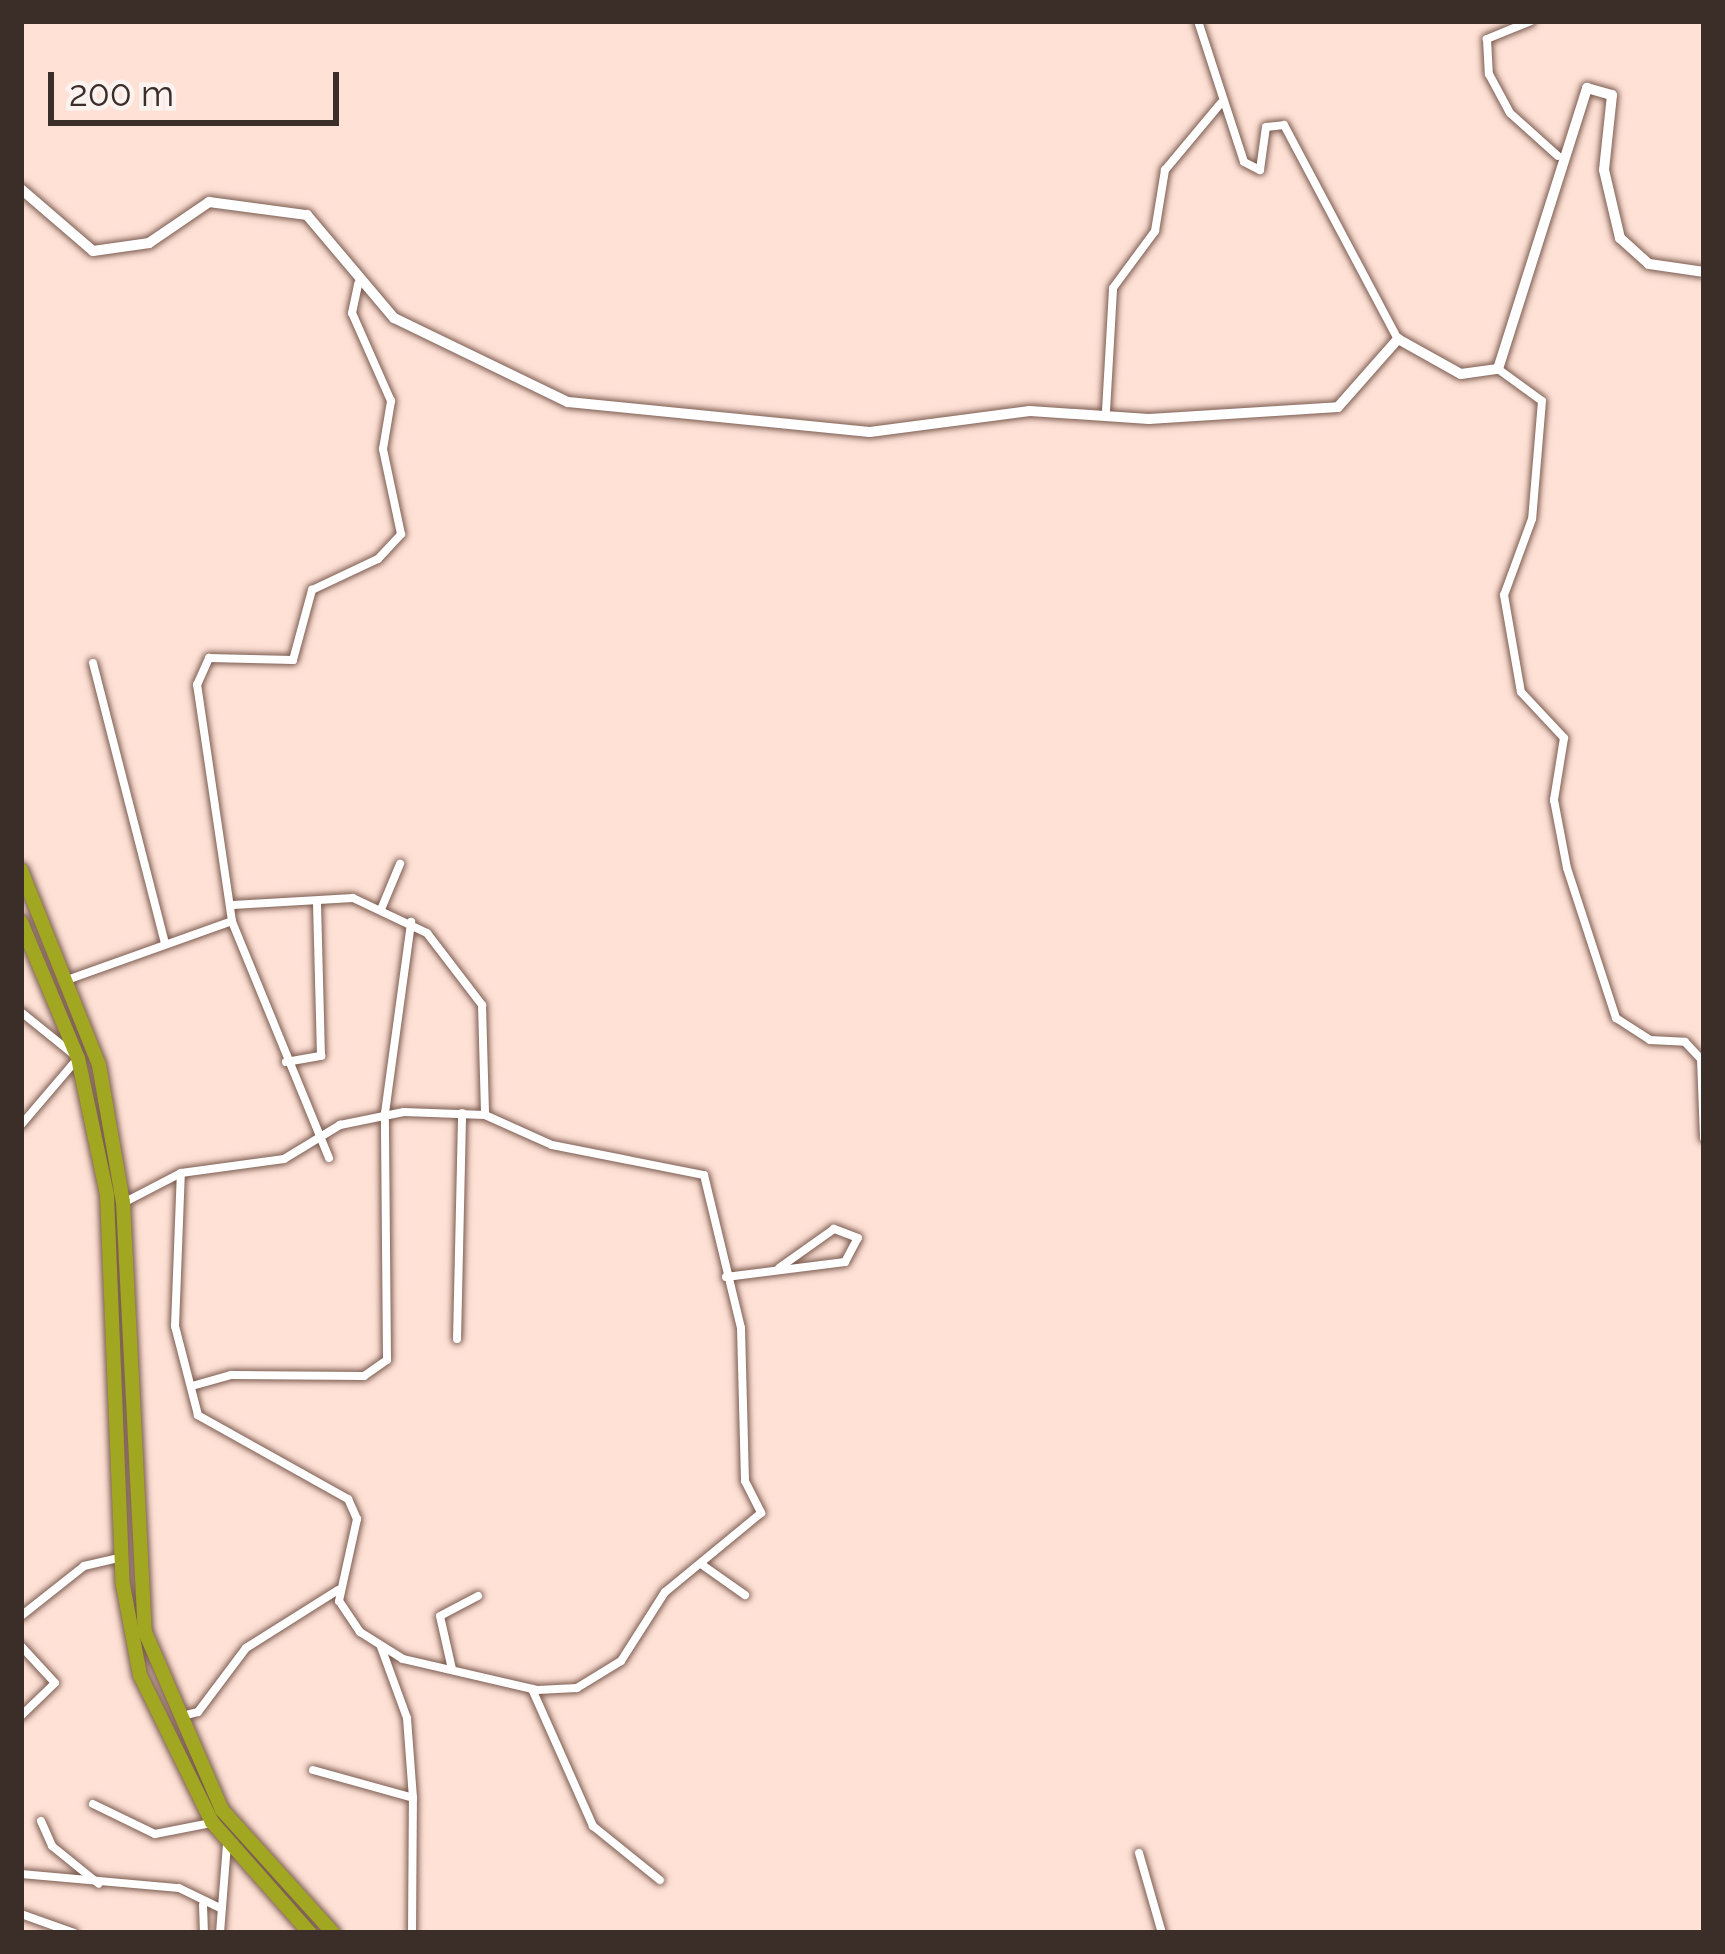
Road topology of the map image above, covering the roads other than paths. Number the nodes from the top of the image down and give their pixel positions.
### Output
1 (1198, 21) edge
2 (1531, 21) edge
3 (1221, 103) junction
4 (1558, 156) junction
5 (21, 189) edge
6 (1704, 272) edge
7 (358, 284) junction
8 (1398, 339) junction
9 (1498, 369) junction
10 (1106, 411) junction
11 (93, 663) dead end
12 (400, 864) dead end
13 (21, 870) edge
14 (317, 901) junction
15 (233, 904) junction
16 (382, 907) junction
17 (232, 921) junction
18 (21, 922) edge
19 (411, 922) junction
20 (165, 944) junction
21 (70, 980) junction
22 (21, 1012) edge
23 (78, 1058) junction
24 (286, 1062) junction
25 (462, 1113) junction
26 (385, 1114) junction
27 (485, 1115) junction
28 (21, 1125) edge
29 (316, 1138) junction
30 (1704, 1138) edge
31 (328, 1158) dead end
32 (181, 1174) junction
33 (124, 1202) junction
34 (779, 1268) junction
35 (726, 1277) junction
36 (457, 1339) dead end
37 (192, 1386) junction
38 (122, 1558) junction
39 (701, 1564) junction
40 (338, 1590) junction
41 (745, 1595) dead end
42 (478, 1596) dead end
43 (21, 1616) edge
44 (21, 1646) edge
45 (381, 1646) junction
46 (453, 1670) junction
47 (532, 1689) junction
48 (21, 1716) edge
49 (175, 1717) junction
50 (313, 1770) dead end
51 (413, 1798) junction
52 (93, 1804) dead end
53 (41, 1821) dead end
54 (212, 1822) junction
55 (227, 1844) junction
56 (1139, 1853) dead end
57 (21, 1874) edge
58 (660, 1880) dead end
59 (104, 1887) junction
60 (203, 1905) junction
61 (220, 1908) junction
62 (21, 1914) edge
63 (74, 1933) edge
64 (204, 1933) edge
65 (220, 1933) edge
66 (310, 1933) edge
67 (333, 1933) edge
68 (412, 1933) edge
69 (1162, 1933) edge

1 - 3 street
2 - 4 street
3 - 8 street
3 - 10 street
4 - 6 street
4 - 9 street
5 - 7 street
7 - 10 street
7 - 15 street
8 - 9 street
8 - 10 street
9 - 30 street
11 - 20 street
12 - 16 street
13 - 21 highway
14 - 15 street
14 - 16 street
14 - 24 street
15 - 17 street
16 - 19 street
17 - 20 street
17 - 24 street
18 - 23 highway
19 - 26 street
19 - 27 street
20 - 21 street
21 - 33 highway
22 - 23 street
23 - 28 street
23 - 38 highway
24 - 29 street
25 - 26 street
25 - 27 street
25 - 36 street
26 - 29 street
26 - 37 street
27 - 35 street
29 - 31 street
29 - 32 street
32 - 33 street
32 - 37 street
33 - 49 highway
34 - 34 street
34 - 35 street
35 - 39 street
37 - 40 street
38 - 43 street
38 - 54 highway
39 - 41 street
39 - 47 street
40 - 45 street
40 - 49 street
42 - 46 street
44 - 48 street
45 - 46 street
45 - 51 street
46 - 47 street
47 - 58 street
49 - 67 highway
50 - 51 street
51 - 68 street
52 - 54 street
53 - 59 street
54 - 55 highway
55 - 61 street
55 - 66 highway
56 - 69 street
57 - 59 street
59 - 60 street
60 - 61 street
60 - 64 street
61 - 65 street
62 - 63 street

